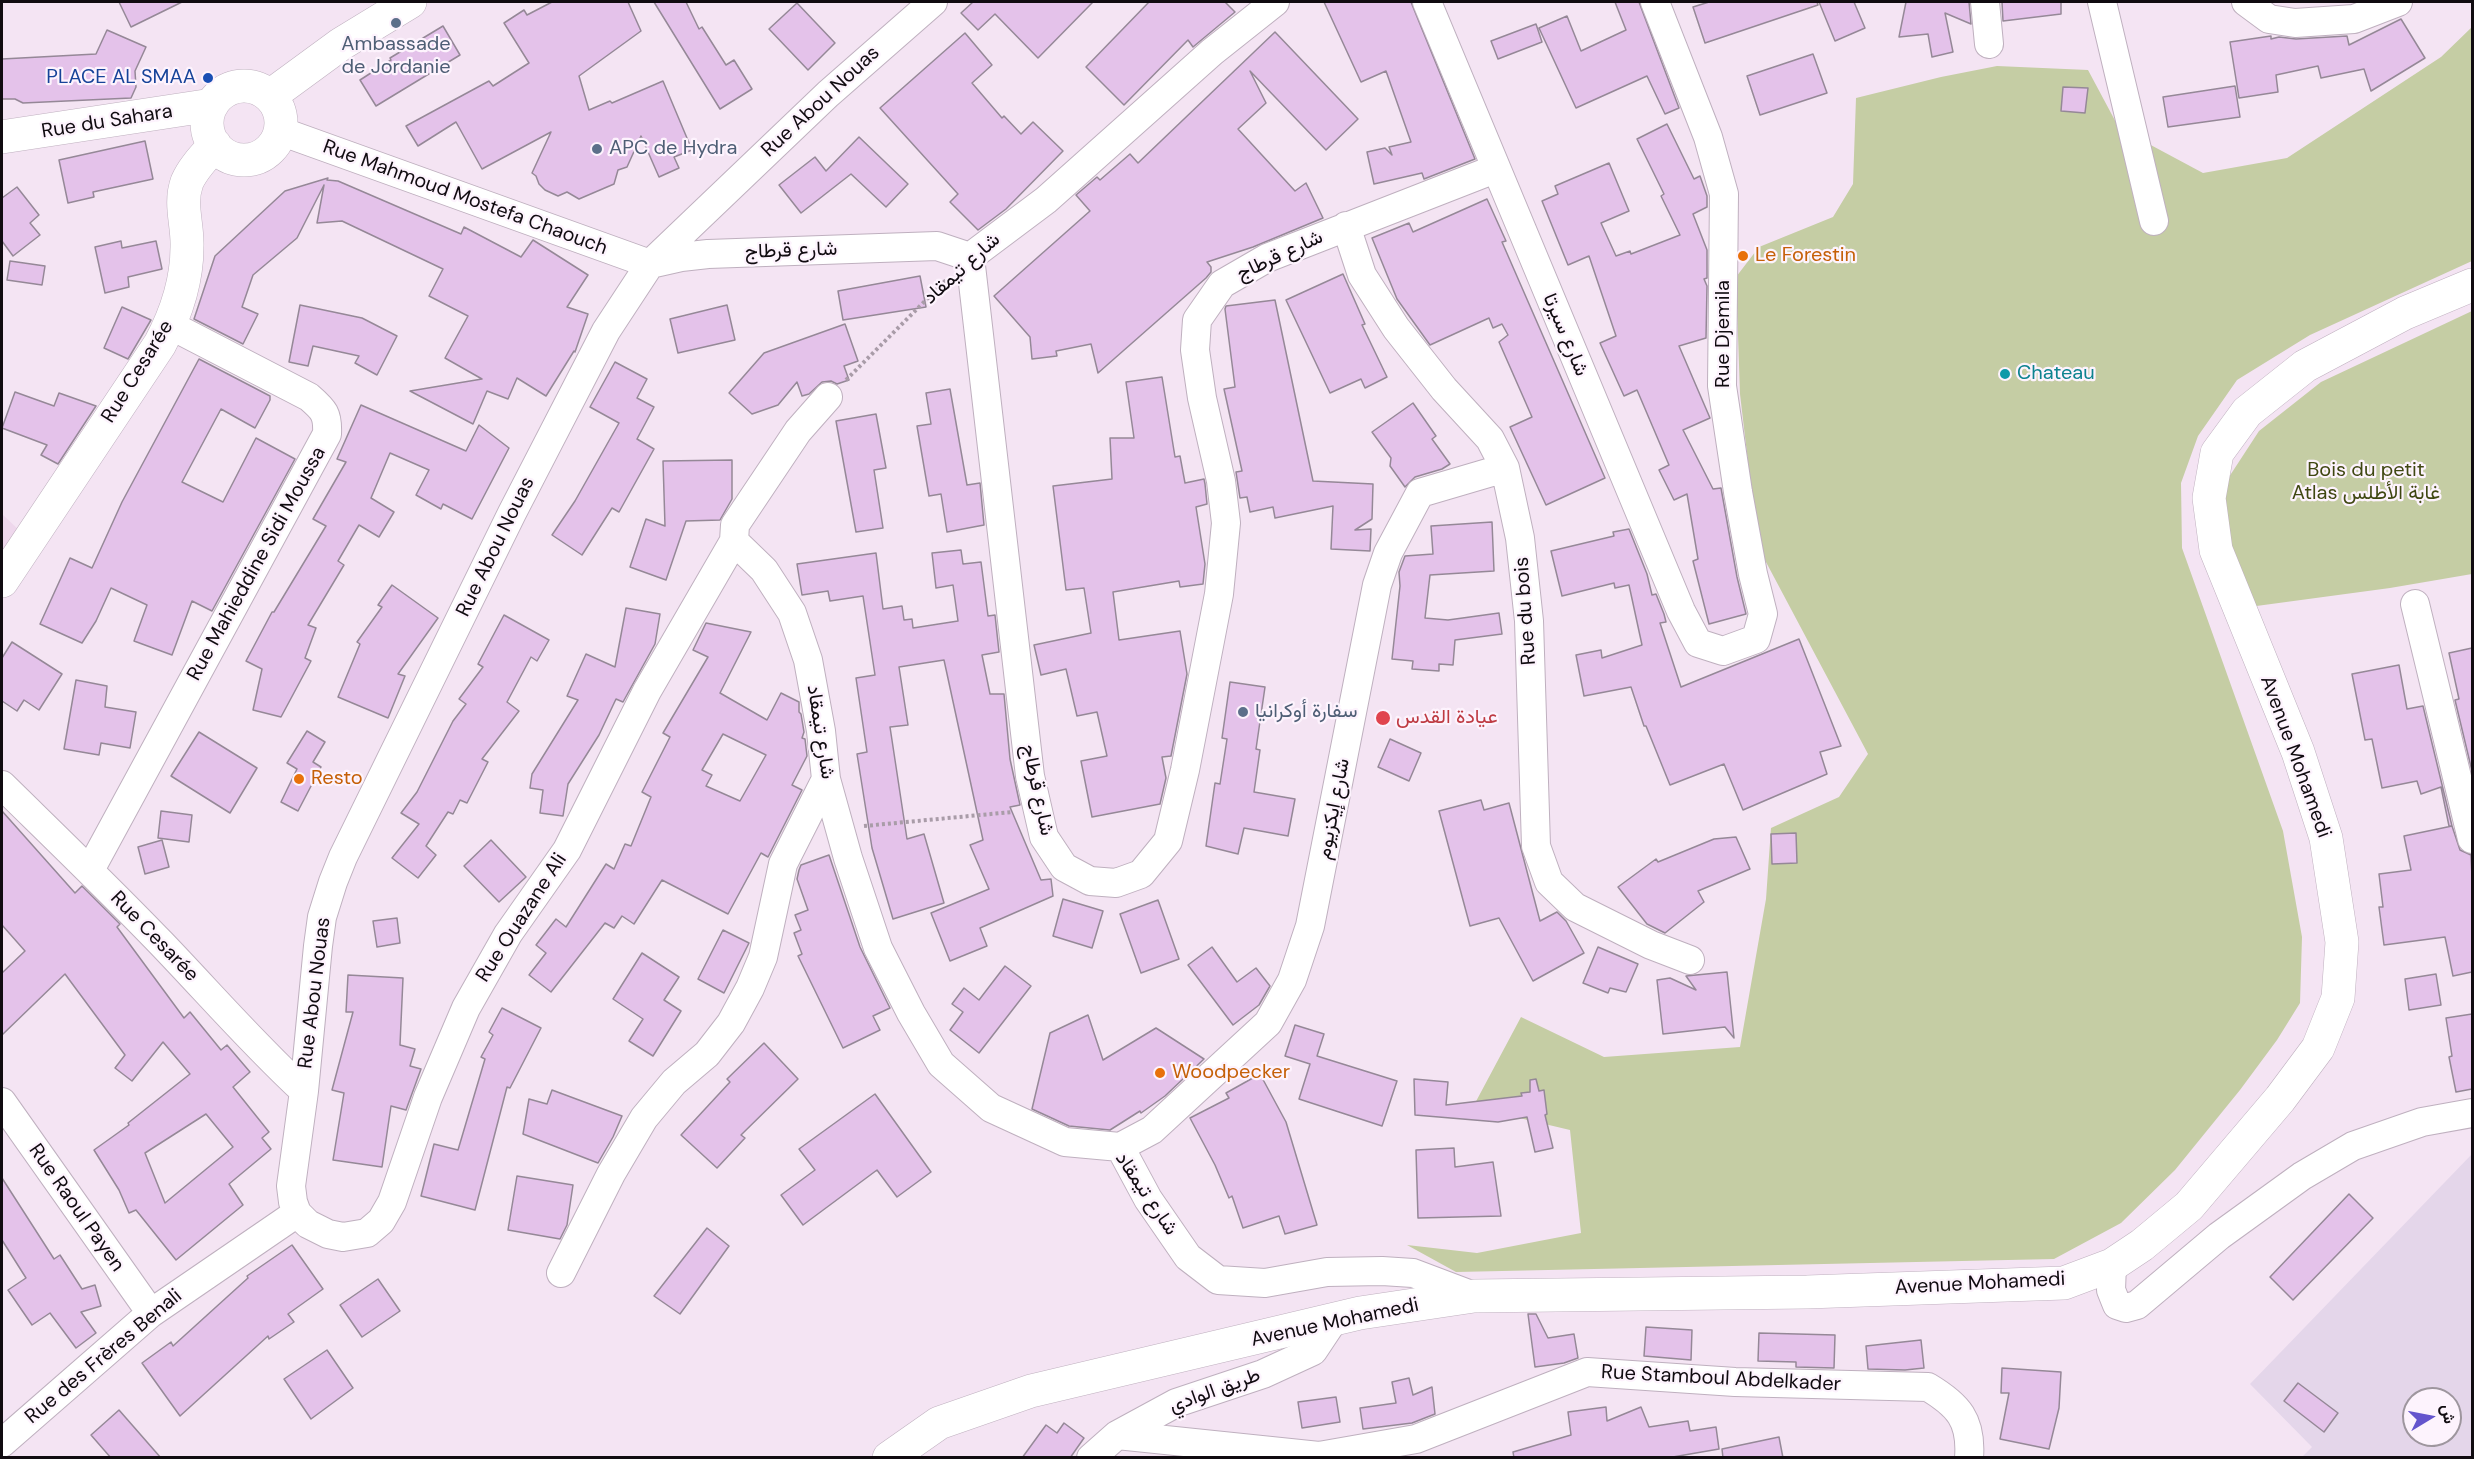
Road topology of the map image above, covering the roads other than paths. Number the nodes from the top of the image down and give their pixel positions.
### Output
1 (410, 2) edge
2 (933, 2) edge
3 (1275, 2) edge
4 (1427, 2) edge
5 (1655, 2) edge
6 (1985, 2) edge
7 (2102, 2) edge
8 (2246, 2) edge
9 (2398, 2) edge
10 (1989, 44) dead end
11 (270, 96) junction
12 (212, 105) junction
13 (280, 131) junction
14 (2, 137) edge
15 (215, 145) junction
16 (1495, 169) junction
17 (2154, 221) dead end
18 (1346, 226) junction
19 (970, 257) junction
20 (650, 264) junction
21 (2472, 285) edge
22 (170, 325) junction
23 (828, 397) road end
24 (1505, 468) junction
25 (734, 541) junction
26 (2, 581) edge
27 (2415, 604) dead end
28 (1723, 651) joint
29 (826, 779) junction
30 (2, 785) edge
31 (2472, 839) edge
32 (90, 870) junction
33 (1690, 960) dead end
34 (304, 1091) junction
35 (2, 1102) edge
36 (2472, 1113) edge
37 (1120, 1147) junction
38 (297, 1213) junction
39 (2112, 1265) junction
40 (561, 1273) dead end
41 (1474, 1296) junction
42 (151, 1313) junction
43 (1334, 1321) junction
44 (1118, 1435) junction
45 (2, 1443) edge
46 (889, 1458) edge
47 (1091, 1458) edge
48 (1969, 1458) edge

1 - 11 main road
2 - 20 street, Rue Abou Nouas
3 - 19 street, شارع تيمقاد
4 - 16 street, شارع سيرتا
5 - 28 street, Rue Djemila
6 - 10 street
7 - 17 street
8 - 9 street
11 - 12 main road
11 - 13 main road
12 - 14 main road, Rue du Sahara
12 - 15 main road
13 - 15 main road
13 - 20 street, Rue Mahmoud Mostefa Chaouch
15 - 22 main road, Rue Cesarée
16 - 18 street, شارع قرطاج
16 - 28 street, شارع سيرتا
18 - 19 street, شارع قرطاج
18 - 24 street, Rue du bois
19 - 20 street, شارع قرطاج
20 - 34 street, Rue Abou Nouas
21 - 39 main road, Avenue Mohamedi
22 - 26 main road, Rue Cesarée
22 - 32 street, Rue Mahieddine Sidi Moussa
23 - 25 street
24 - 33 street, Rue du bois
24 - 37 street, شارع إيكزيوم
25 - 29 street, شارع تيمقاد
25 - 38 street, Rue Ouazane Ali
27 - 31 street
29 - 37 street, شارع تيمقاد
29 - 40 street
30 - 32 street, Rue Cesarée
32 - 34 street, Rue Cesarée
34 - 38 street, Rue Abou Nouas
35 - 42 street, Rue Raoul Payen
36 - 39 street
37 - 41 street, شارع تيمقاد
38 - 42 street, Rue des Frères Benali
39 - 41 main road, Avenue Mohamedi
41 - 43 main road, Avenue Mohamedi
42 - 45 street, Rue des Frères Benali
43 - 44 street, طريق الوادي
43 - 46 main road, Avenue Mohamedi
44 - 47 street, طريق الوادي
44 - 48 street, Rue Stamboul Abdelkader

